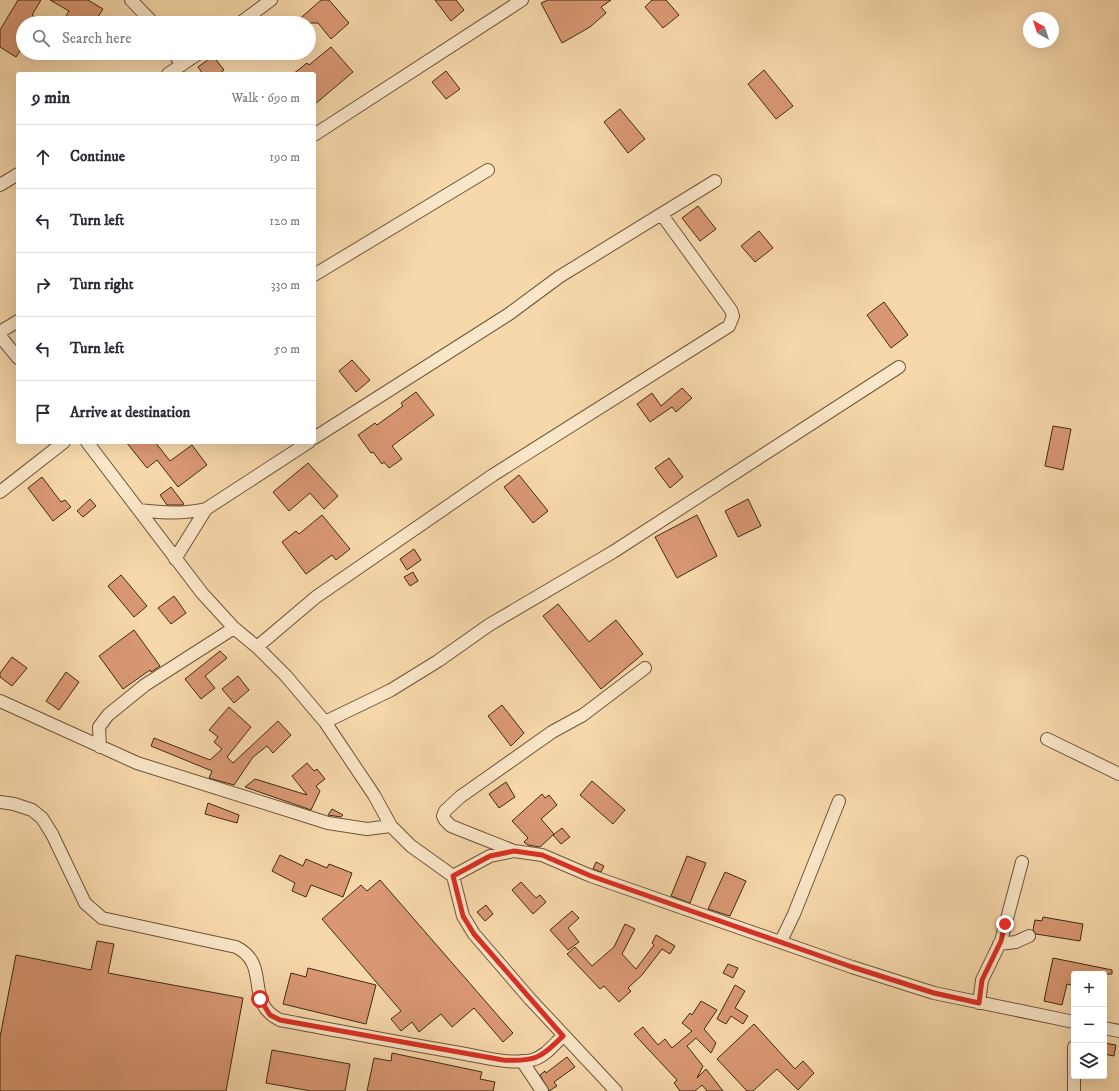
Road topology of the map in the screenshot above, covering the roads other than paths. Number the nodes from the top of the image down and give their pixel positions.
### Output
1 (131, 0) edge
2 (271, 0) edge
3 (522, 0) edge
4 (146, 16) edge
5 (249, 16) edge
6 (179, 60) edge
7 (189, 60) edge
8 (182, 65) junction
9 (171, 72) edge
10 (316, 134) edge
11 (488, 170) dead end
12 (16, 175) edge
13 (715, 182) dead end
14 (0, 185) edge
15 (662, 215) junction
16 (316, 274) edge
17 (16, 322) edge
18 (0, 332) edge
19 (0, 336) edge
20 (16, 356) edge
21 (899, 367) dead end
22 (316, 437) edge
23 (61, 444) edge
24 (89, 444) edge
25 (306, 444) edge
26 (0, 492) edge
27 (206, 509) junction
28 (139, 510) junction
29 (175, 559) junction
30 (234, 628) junction
31 (257, 647) junction
32 (645, 668) dead end
33 (0, 701) edge
34 (325, 722) junction
35 (1047, 739) dead end
36 (100, 747) junction
37 (1119, 774) edge
38 (839, 801) dead end
39 (0, 802) edge
40 (391, 826) junction
41 (514, 851) junction
42 (1022, 862) dead end
43 (453, 876) junction
44 (1029, 936) dead end
45 (781, 942) junction
46 (999, 944) junction
47 (979, 1003) junction
48 (1071, 1021) edge
49 (1107, 1029) edge
50 (1119, 1031) edge
51 (563, 1036) junction
52 (522, 1062) junction
53 (1074, 1079) edge
54 (542, 1091) edge
55 (616, 1091) edge
56 (1074, 1091) edge

1 - 4 street
2 - 5 street
3 - 10 street
6 - 8 street
7 - 8 street
8 - 9 street
11 - 16 street
12 - 14 street
13 - 15 street
15 - 22 street
15 - 31 street
17 - 18 street
19 - 20 street
21 - 34 street
23 - 26 street
24 - 28 street
25 - 27 street
27 - 28 street
27 - 29 street
28 - 29 street
29 - 30 street
30 - 31 street
30 - 36 street
31 - 34 street
32 - 41 street
33 - 36 street
34 - 40 street
35 - 37 street
36 - 40 street
38 - 45 street
39 - 52 street
40 - 43 street
41 - 43 street
41 - 45 street
42 - 46 street
43 - 51 street
44 - 46 street
45 - 47 street
46 - 47 street
47 - 48 street
49 - 50 street
51 - 52 street
51 - 55 street
52 - 54 street
53 - 56 street

